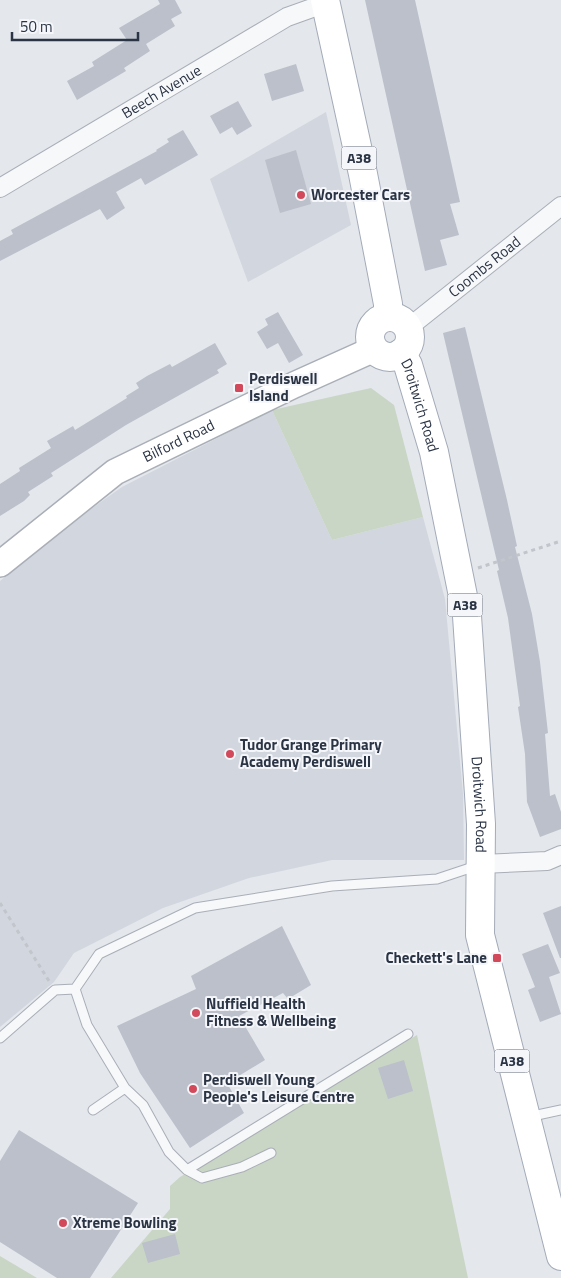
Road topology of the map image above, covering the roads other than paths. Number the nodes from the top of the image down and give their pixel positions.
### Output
1 (325, 1) edge
2 (0, 188) edge
3 (561, 206) edge
4 (399, 333) junction
5 (374, 349) joint
6 (0, 564) edge
7 (561, 855) edge
8 (481, 864) junction
9 (74, 990) junction
10 (408, 1034) dead end
11 (0, 1038) edge
12 (125, 1088) junction
13 (93, 1110) dead end
14 (561, 1110) edge
15 (525, 1118) junction
16 (271, 1153) dead end
17 (187, 1170) junction
18 (561, 1256) edge

1 - 2 street, Beech Avenue
1 - 4 main road, Droitwich Road / A38
3 - 4 street, Coombs Road
4 - 5 main road
4 - 8 main road, Droitwich Road / A38
5 - 6 main road, Bilford Road
7 - 8 street
8 - 9 lane
8 - 15 main road, Droitwich Road / A38
9 - 11 lane
9 - 12 lane
10 - 17 lane
12 - 13 lane
12 - 17 lane
14 - 15 lane
15 - 18 main road, Droitwich Road / A38
16 - 17 lane

